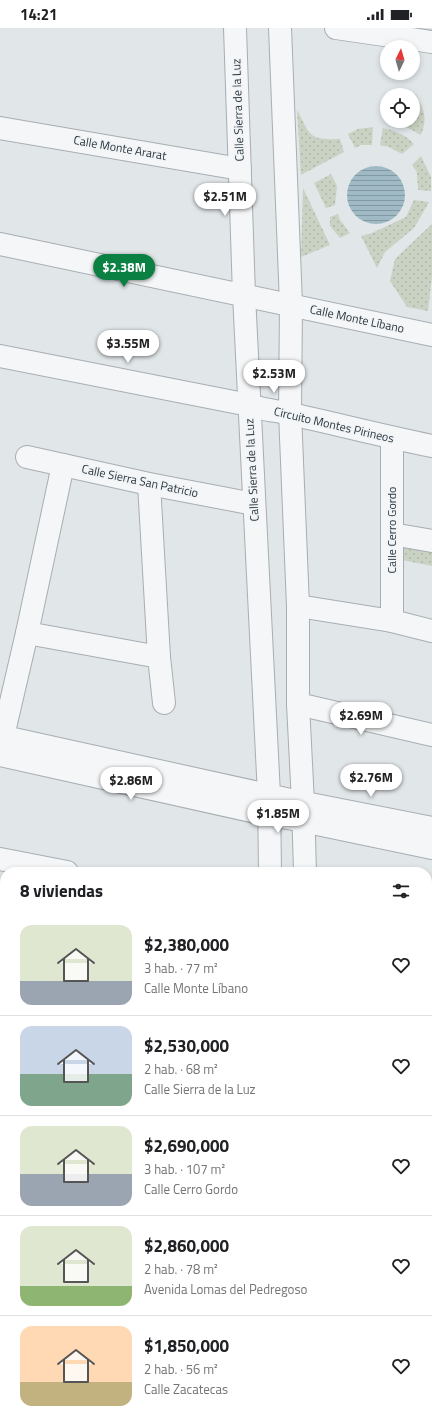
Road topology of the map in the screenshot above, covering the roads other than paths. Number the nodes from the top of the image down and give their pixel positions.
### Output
1 (235, 28) edge
2 (280, 28) edge
3 (336, 28) edge
4 (432, 42) edge
5 (0, 128) edge
6 (240, 169) junction
7 (0, 244) edge
8 (250, 297) junction
9 (286, 303) junction
10 (432, 335) edge
11 (0, 356) edge
12 (271, 410) junction
13 (392, 438) junction
14 (432, 446) edge
15 (27, 457) dead end
16 (63, 465) junction
17 (149, 484) junction
18 (254, 504) junction
19 (392, 534) junction
20 (432, 541) edge
21 (298, 606) junction
22 (392, 621) junction
23 (432, 631) edge
24 (27, 633) junction
25 (159, 657) junction
26 (164, 703) dead end
27 (298, 704) junction
28 (432, 735) edge
29 (1, 744) edge
30 (269, 805) junction
31 (298, 811) junction
32 (432, 828) edge
33 (432, 848) edge
34 (0, 859) edge
35 (41, 867) edge
36 (270, 867) edge
37 (304, 867) edge

1 - 6 street, Calle Sierra de la Luz
2 - 9 street, Calle Sierra de la Luz
3 - 4 street
5 - 6 street, Calle Monte Ararat
6 - 8 street, Calle Sierra de la Luz
7 - 8 street
8 - 9 street, Calle Monte Líbano
8 - 12 street, Calle Sierra de la Luz
9 - 10 street, Calle Monte Líbano
9 - 12 street, Calle Sierra de la Luz
11 - 12 street, Circuito Montes Pirineos
12 - 13 street, Circuito Montes Pirineos
12 - 18 street, Calle Sierra de la Luz
12 - 21 street, Calle Sierra de la Luz
13 - 14 street, Circuito Montes Pirineos
13 - 19 street, Calle Cerro Gordo
15 - 16 street, Calle Sierra San Patricio
16 - 17 street, Calle Sierra San Patricio
16 - 24 street
17 - 18 street, Calle Sierra San Patricio
17 - 25 street
18 - 30 street, Calle Sierra de la Luz
19 - 20 street
19 - 22 street, Calle Cerro Gordo
21 - 22 street
21 - 27 street, Calle Sierra de la Luz
22 - 23 street
24 - 25 street
24 - 29 street
25 - 26 street
27 - 28 street
27 - 31 street, Calle Sierra de la Luz
29 - 30 street
30 - 31 street
30 - 36 street, Calle Sierra de la Luz
31 - 32 street
31 - 33 street
31 - 37 street, Calle Sierra de la Luz
34 - 35 street

